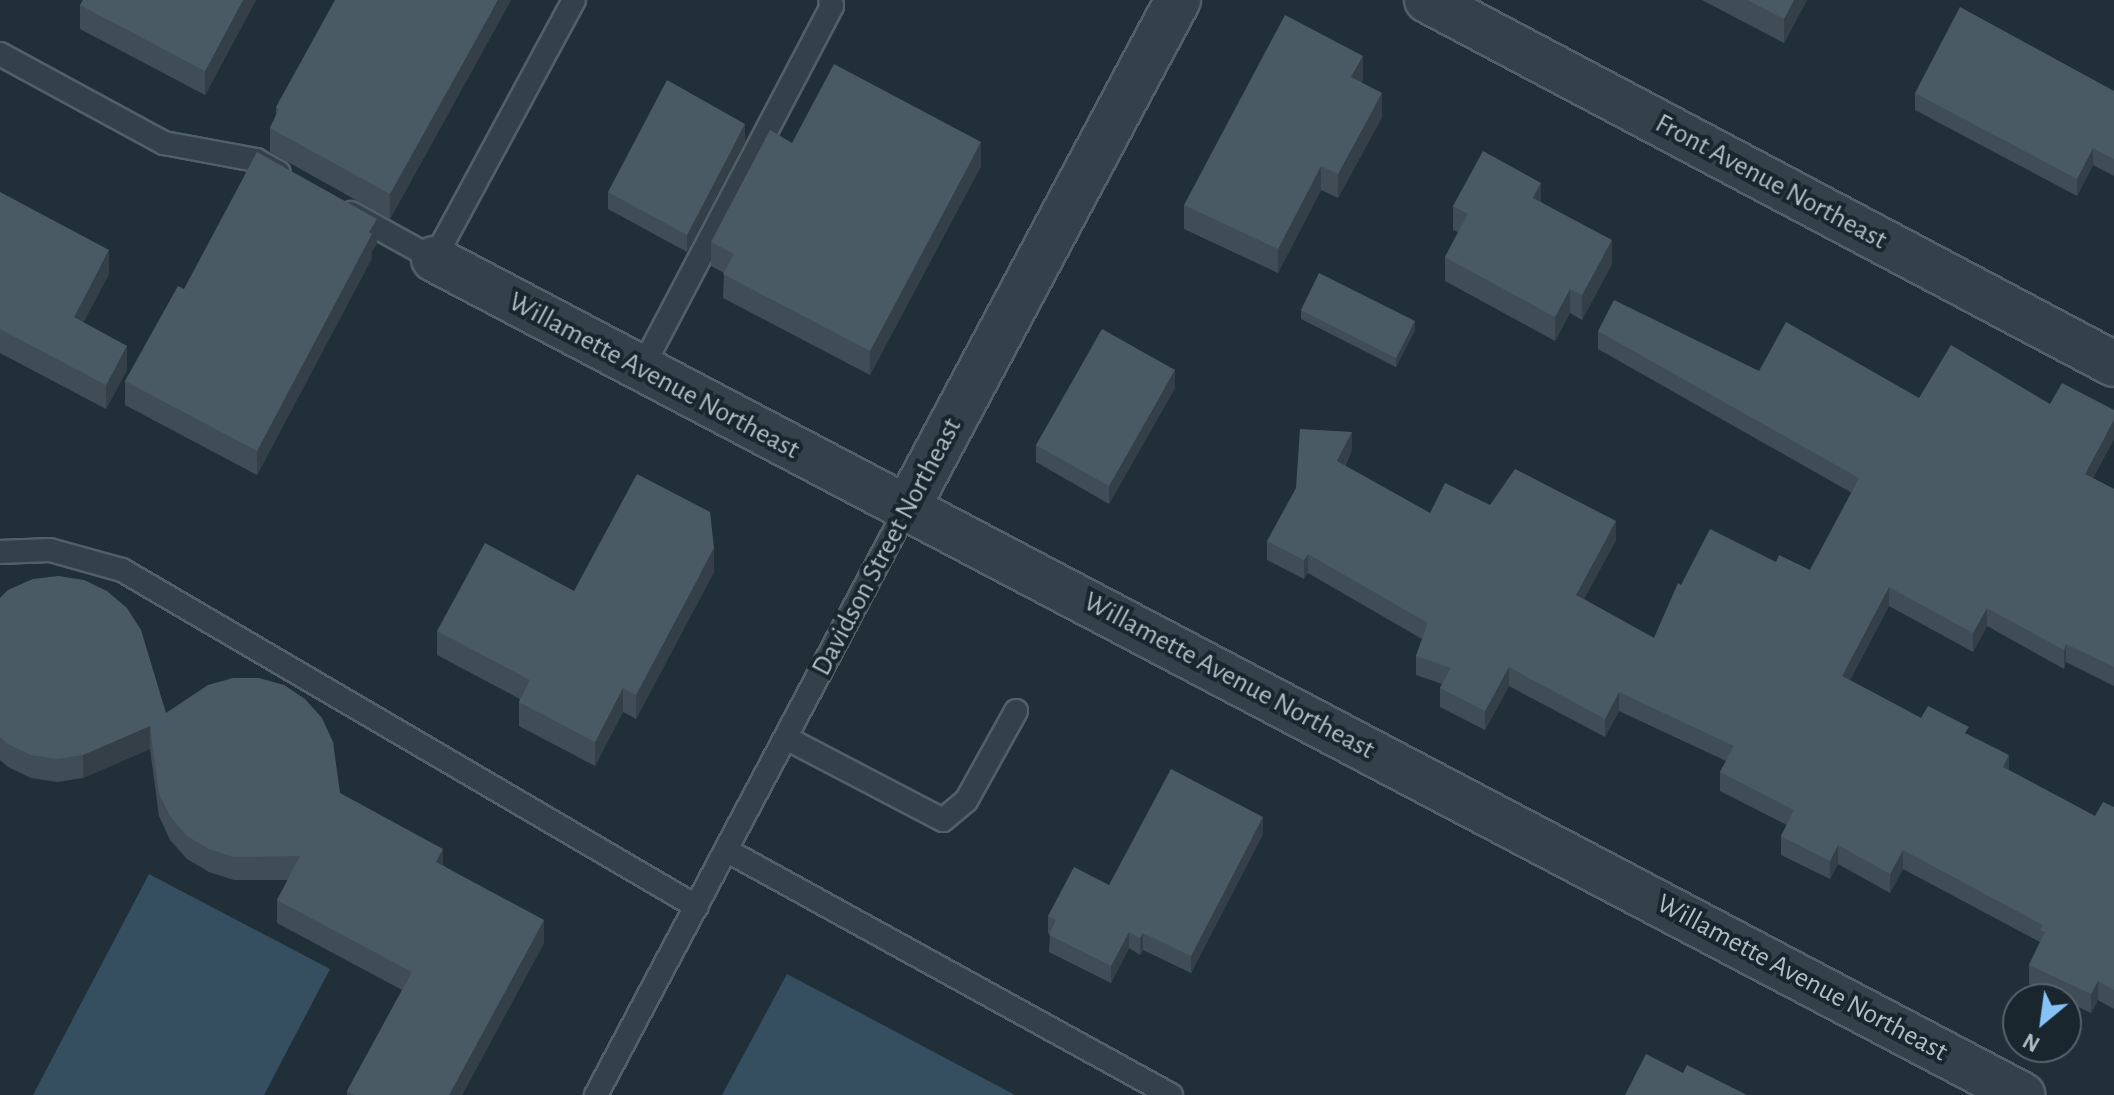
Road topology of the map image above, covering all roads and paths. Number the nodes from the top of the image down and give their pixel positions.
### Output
1 (574, 0) edge
2 (830, 0) edge
3 (1178, 0) edge
4 (1427, 0) edge
5 (0, 54) edge
6 (297, 183) edge
7 (338, 206) edge
8 (434, 259) junction
9 (2114, 364) edge
10 (642, 368) junction
11 (908, 506) junction
12 (0, 552) edge
13 (1016, 711) dead end
14 (786, 738) junction
15 (726, 850) junction
16 (697, 907) junction
17 (596, 1095) edge
18 (1171, 1095) edge
19 (2022, 1095) edge

1 - 8 lane
2 - 10 lane
3 - 11 street, Davidson Street Northeast
4 - 9 street, Front Avenue Northeast
5 - 6 lane
7 - 8 lane
8 - 10 street, Willamette Avenue Northeast
10 - 11 street, Willamette Avenue Northeast
11 - 14 lane, Davidson Street Northeast
11 - 19 street, Willamette Avenue Northeast
12 - 16 lane
13 - 14 lane
14 - 15 lane, Davidson Street Northeast
15 - 16 lane, Davidson Street Northeast
15 - 18 lane
16 - 17 lane, Davidson Street Northeast

